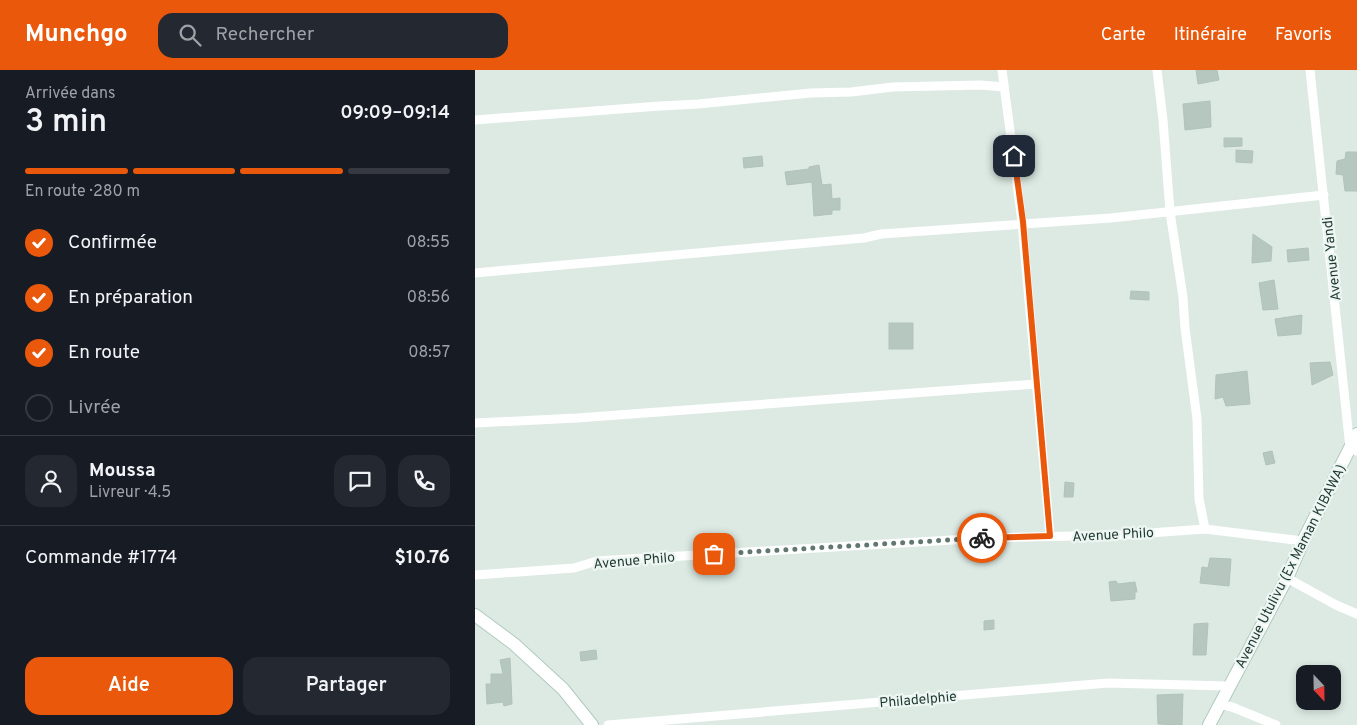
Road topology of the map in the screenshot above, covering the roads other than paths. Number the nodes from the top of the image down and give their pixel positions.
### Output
1 (1002, 70) edge
2 (1157, 70) edge
3 (1310, 70) edge
4 (1003, 87) junction
5 (475, 120) edge
6 (1324, 195) junction
7 (1169, 212) junction
8 (1023, 224) junction
9 (475, 273) edge
10 (1036, 384) junction
11 (475, 423) edge
12 (1357, 434) edge
13 (1353, 449) edge
14 (1205, 529) junction
15 (1050, 536) junction
16 (1303, 541) junction
17 (475, 575) edge
18 (1287, 578) junction
19 (1357, 614) edge
20 (475, 615) edge
21 (1228, 686) junction
22 (1219, 704) junction
23 (592, 725) edge
24 (608, 725) edge
25 (1209, 725) edge
26 (1276, 725) edge

1 - 4 street
2 - 7 street
3 - 6 street, Avenue Yandi
4 - 5 street
4 - 8 street
6 - 7 street
6 - 13 street, Avenue Yandi
7 - 8 street
7 - 14 street
8 - 9 street
8 - 10 street
10 - 11 street
10 - 15 street
12 - 13 street, Avenue Utulivu (Ex Maman KIBAWA)
13 - 16 street, Avenue Utulivu (Ex Maman KIBAWA)
14 - 15 street, Avenue Philo
14 - 16 street, Avenue Philo
15 - 17 street, Avenue Philo
16 - 18 street, Avenue Utulivu (Ex Maman KIBAWA)
18 - 19 street
18 - 21 street, Avenue Utulivu (Ex Maman KIBAWA)
20 - 23 street
21 - 22 street, Avenue Utulivu (Ex Maman KIBAWA)
21 - 24 street, Philadelphie
22 - 25 street, Avenue Utulivu (Ex Maman KIBAWA)
22 - 26 street

